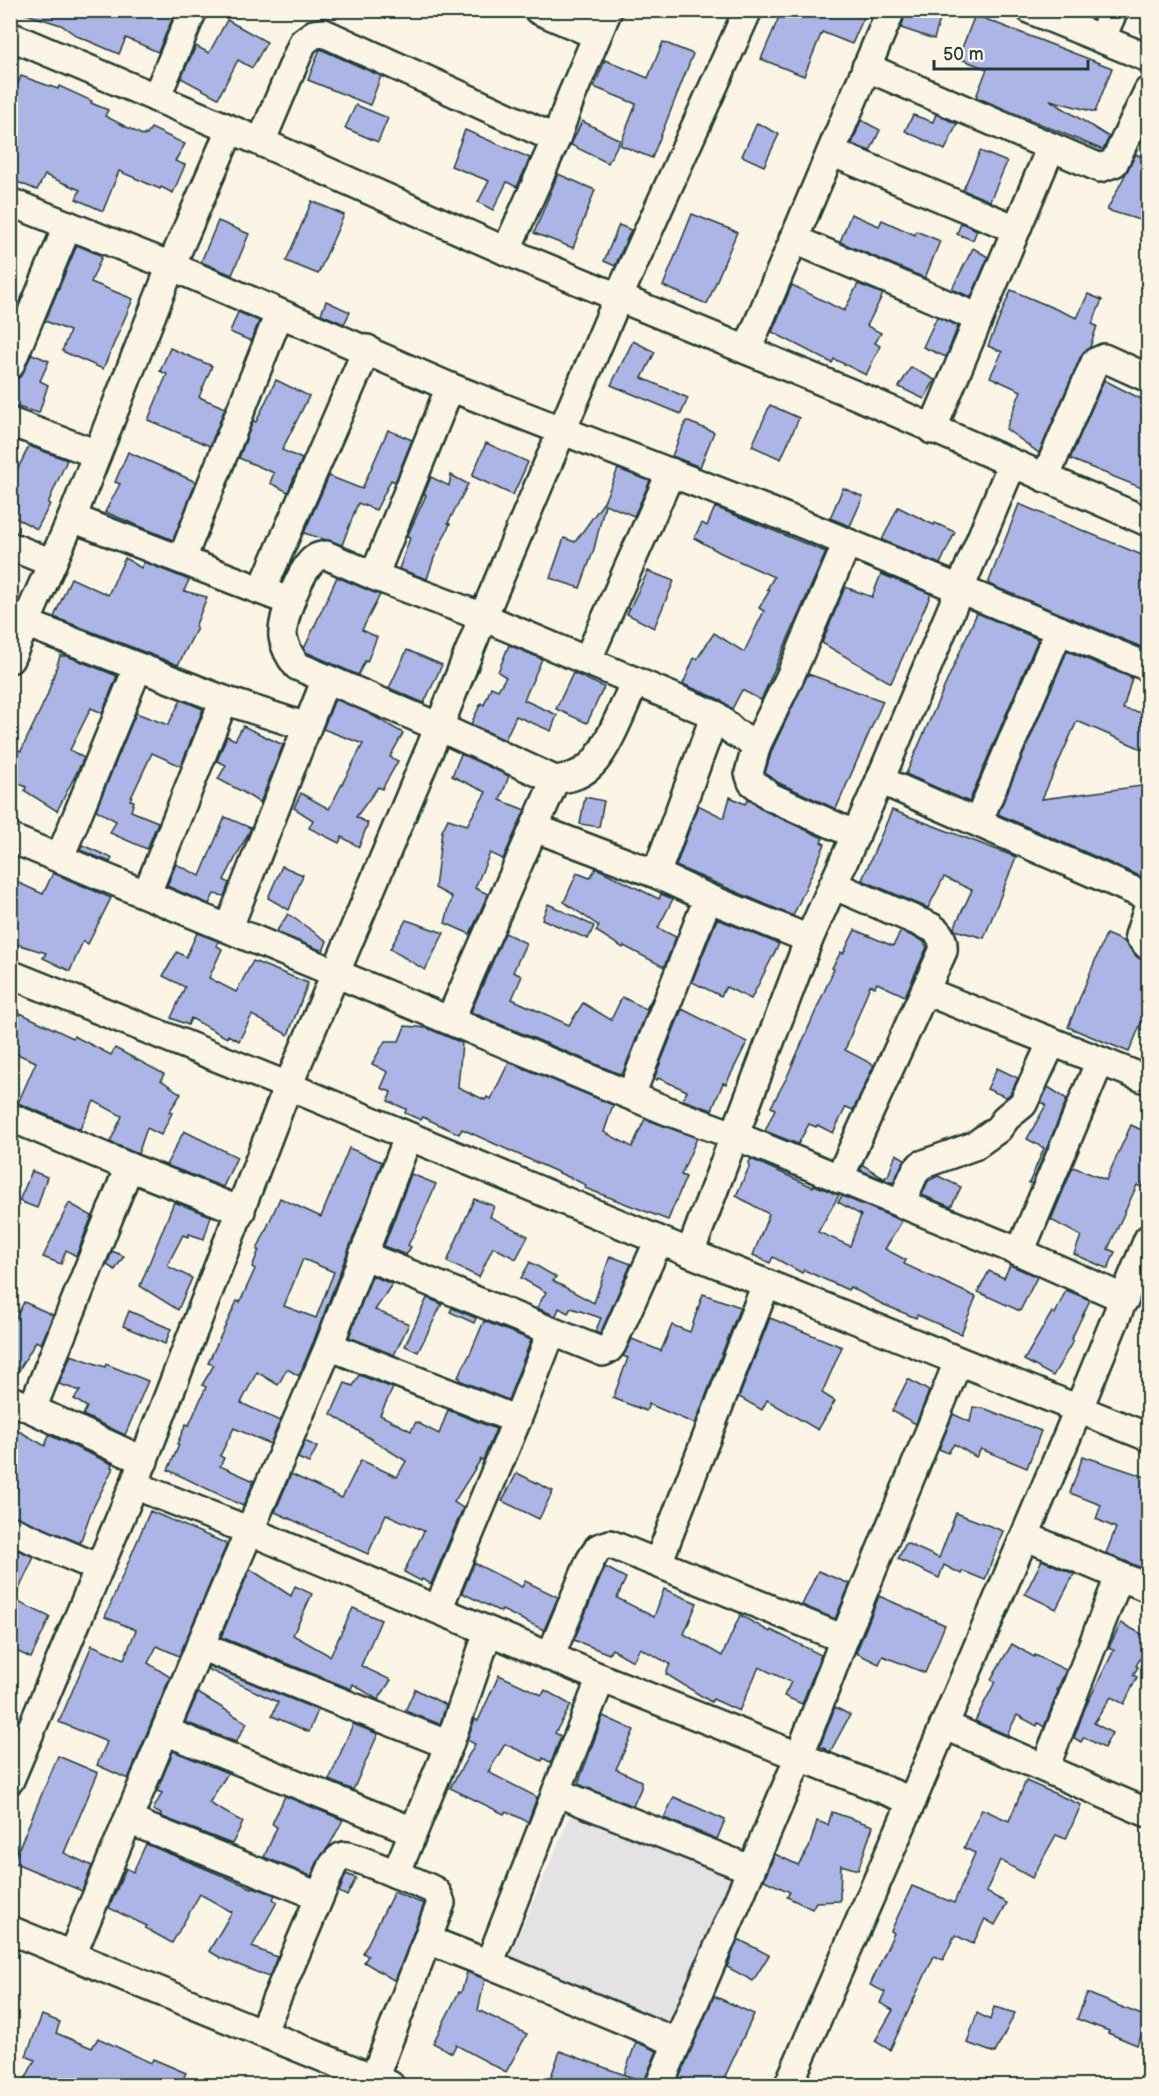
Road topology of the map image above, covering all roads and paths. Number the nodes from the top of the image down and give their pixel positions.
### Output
1 (193, 10) edge
2 (538, 10) edge
3 (608, 10) edge
4 (748, 10) edge
5 (891, 10) edge
6 (1031, 10) edge
7 (1114, 10) edge
8 (10, 36) edge
9 (597, 36) junction
10 (1101, 39) junction
11 (1149, 58) edge
12 (866, 68) junction
13 (1149, 91) edge
14 (156, 98) junction
15 (230, 130) junction
16 (556, 139) junction
17 (261, 142) junction
18 (1051, 147) junction
19 (831, 152) junction
20 (10, 202) edge
21 (68, 225) junction
22 (1016, 229) junction
23 (793, 239) junction
24 (506, 251) junction
25 (171, 266) junction
26 (618, 298) junction
27 (279, 314) junction
28 (979, 318) junction
29 (367, 349) junction
30 (747, 350) junction
31 (10, 365) edge
32 (1148, 377) edge
33 (450, 387) junction
34 (10, 422) edge
35 (932, 430) junction
36 (562, 431) junction
37 (97, 454) junction
38 (1012, 464) junction
39 (671, 472) junction
40 (1045, 478) junction
41 (72, 518) junction
42 (1149, 522) edge
43 (847, 543) junction
44 (10, 546) edge
45 (182, 559) junction
46 (52, 563) junction
47 (374, 576) junction
48 (262, 590) junction
49 (960, 590) junction
50 (291, 602) junction
51 (483, 617) junction
52 (25, 623) junction
53 (1059, 630) junction
54 (10, 659) edge
55 (587, 661) junction
56 (138, 667) junction
57 (1149, 667) edge
58 (326, 679) junction
59 (635, 681) junction
60 (224, 700) junction
61 (716, 715) junction
62 (307, 727) junction
63 (440, 727) junction
64 (757, 744) junction
65 (555, 780) junction
66 (880, 780) junction
67 (978, 822) junction
68 (535, 828) junction
69 (856, 835) junction
70 (10, 838) edge
71 (60, 857) junction
72 (656, 874) junction
73 (833, 885) junction
74 (147, 893) junction
75 (1149, 897) edge
76 (708, 898) junction
77 (1149, 908) edge
78 (229, 927) junction
79 (809, 939) junction
80 (1149, 946) edge
81 (337, 973) junction
82 (10, 974) edge
83 (925, 991) junction
84 (450, 1020) junction
85 (1052, 1042) junction
86 (1100, 1061) junction
87 (1149, 1080) edge
88 (288, 1086) junction
89 (630, 1095) junction
90 (10, 1117) edge
91 (735, 1136) junction
92 (408, 1137) junction
93 (129, 1167) junction
94 (839, 1179) junction
95 (901, 1203) junction
96 (241, 1211) junction
97 (1149, 1239) edge
98 (659, 1240) junction
99 (1020, 1252) junction
100 (690, 1253) junction
101 (363, 1255) junction
102 (766, 1284) junction
103 (1125, 1299) junction
104 (551, 1333) junction
105 (329, 1346) junction
106 (958, 1362) junction
107 (21, 1404) edge
108 (1079, 1408) junction
109 (518, 1420) junction
110 (1149, 1437) edge
111 (139, 1473) junction
112 (10, 1530) edge
113 (250, 1531) junction
114 (1025, 1536) junction
115 (658, 1563) junction
116 (99, 1568) junction
117 (1119, 1577) junction
118 (1149, 1588) edge
119 (438, 1609) junction
120 (488, 1632) junction
121 (844, 1639) junction
122 (200, 1646) junction
123 (550, 1657) junction
124 (601, 1678) junction
125 (944, 1725) junction
126 (165, 1731) junction
127 (449, 1745) junction
128 (799, 1756) junction
129 (13, 1765) edge
130 (1045, 1768) junction
131 (556, 1792) junction
132 (912, 1801) junction
133 (1149, 1813) edge
134 (128, 1820) junction
135 (413, 1832) junction
136 (750, 1869) junction
137 (396, 1874) junction
138 (319, 1896) junction
139 (10, 1930) edge
140 (428, 1940) junction
141 (72, 1955) junction
142 (489, 1964) junction
143 (262, 2033) junction
144 (676, 2042) junction
145 (344, 2077) edge
146 (382, 2082) edge
147 (797, 2083) edge
148 (659, 2085) edge

1 - 14 street
2 - 9 street
3 - 9 street
4 - 26 street
5 - 12 street
6 - 10 street
7 - 10 street
8 - 14 street
9 - 16 street
10 - 11 street
12 - 18 street
12 - 19 street
13 - 18 street
14 - 15 street
15 - 17 street
15 - 25 street
16 - 17 street
16 - 24 street
17 - 24 street
18 - 22 street
19 - 22 street
19 - 23 street
20 - 21 street
21 - 25 street
21 - 31 street
22 - 28 street
23 - 28 street
23 - 30 street
24 - 26 street
25 - 27 street
25 - 37 street
26 - 30 street
26 - 36 street
27 - 29 street
27 - 45 street
28 - 35 street
29 - 33 street
29 - 48 street
30 - 35 street
32 - 40 street
33 - 36 street
33 - 47 street
34 - 37 street
35 - 38 street
36 - 39 street
36 - 51 street
37 - 41 street
38 - 40 street
38 - 49 street
39 - 43 street
39 - 55 street
40 - 42 street
41 - 45 street
41 - 46 street
43 - 49 street
43 - 64 street
44 - 46 street
45 - 48 street
46 - 52 street
47 - 50 street
47 - 51 street
48 - 50 street
49 - 53 street
49 - 66 street
50 - 58 street
51 - 55 street
51 - 63 street
52 - 54 street
52 - 56 street
53 - 57 street
53 - 67 street
55 - 59 street
56 - 60 street
56 - 71 street
58 - 62 street
58 - 63 street
59 - 61 street
59 - 65 street
60 - 62 street
60 - 74 street
61 - 64 street
61 - 72 street
62 - 78 street
63 - 65 street
63 - 81 street
64 - 69 street
65 - 68 street
66 - 67 street
66 - 69 street
67 - 75 street
68 - 72 street
68 - 84 street
69 - 73 street
70 - 71 street
71 - 74 street
72 - 76 street
73 - 79 street
73 - 83 street
74 - 78 street
76 - 79 street
76 - 89 street
77 - 80 street
78 - 81 street
79 - 91 street
81 - 84 street
81 - 88 street
82 - 88 street
83 - 85 street
83 - 94 street
84 - 89 street
85 - 86 street
85 - 95 street
86 - 87 street
86 - 99 street
88 - 92 street
88 - 96 street
89 - 91 street
90 - 93 street
91 - 94 street
91 - 100 street
92 - 98 street
92 - 101 street
93 - 96 street
93 - 107 street
94 - 95 street
95 - 99 street
96 - 111 street
97 - 103 street
98 - 100 street
98 - 104 street
99 - 103 street
100 - 102 street
101 - 104 street
101 - 105 street
102 - 106 street
102 - 115 street
103 - 108 street
104 - 109 street
105 - 109 street
105 - 113 street
106 - 108 street
106 - 121 street
107 - 111 street
108 - 110 street
108 - 114 street
109 - 119 street
111 - 113 street
111 - 116 street
112 - 116 street
113 - 119 street
113 - 122 street
114 - 117 street
114 - 125 street
115 - 121 street
115 - 123 street
116 - 129 street
117 - 118 street
117 - 130 street
119 - 120 street
120 - 123 street
120 - 127 street
121 - 128 street
122 - 126 street
122 - 127 street
123 - 124 street
124 - 128 street
124 - 131 street
125 - 130 street
125 - 132 street
126 - 134 street
126 - 135 street
127 - 135 street
128 - 132 street
128 - 136 street
130 - 133 street
131 - 136 street
131 - 142 street
132 - 147 street
134 - 138 street
134 - 141 street
135 - 137 street
136 - 144 street
137 - 138 street
137 - 140 street
138 - 143 street
139 - 141 street
140 - 142 street
140 - 146 street
141 - 143 street
142 - 144 street
143 - 145 street
144 - 148 street
145 - 146 street

